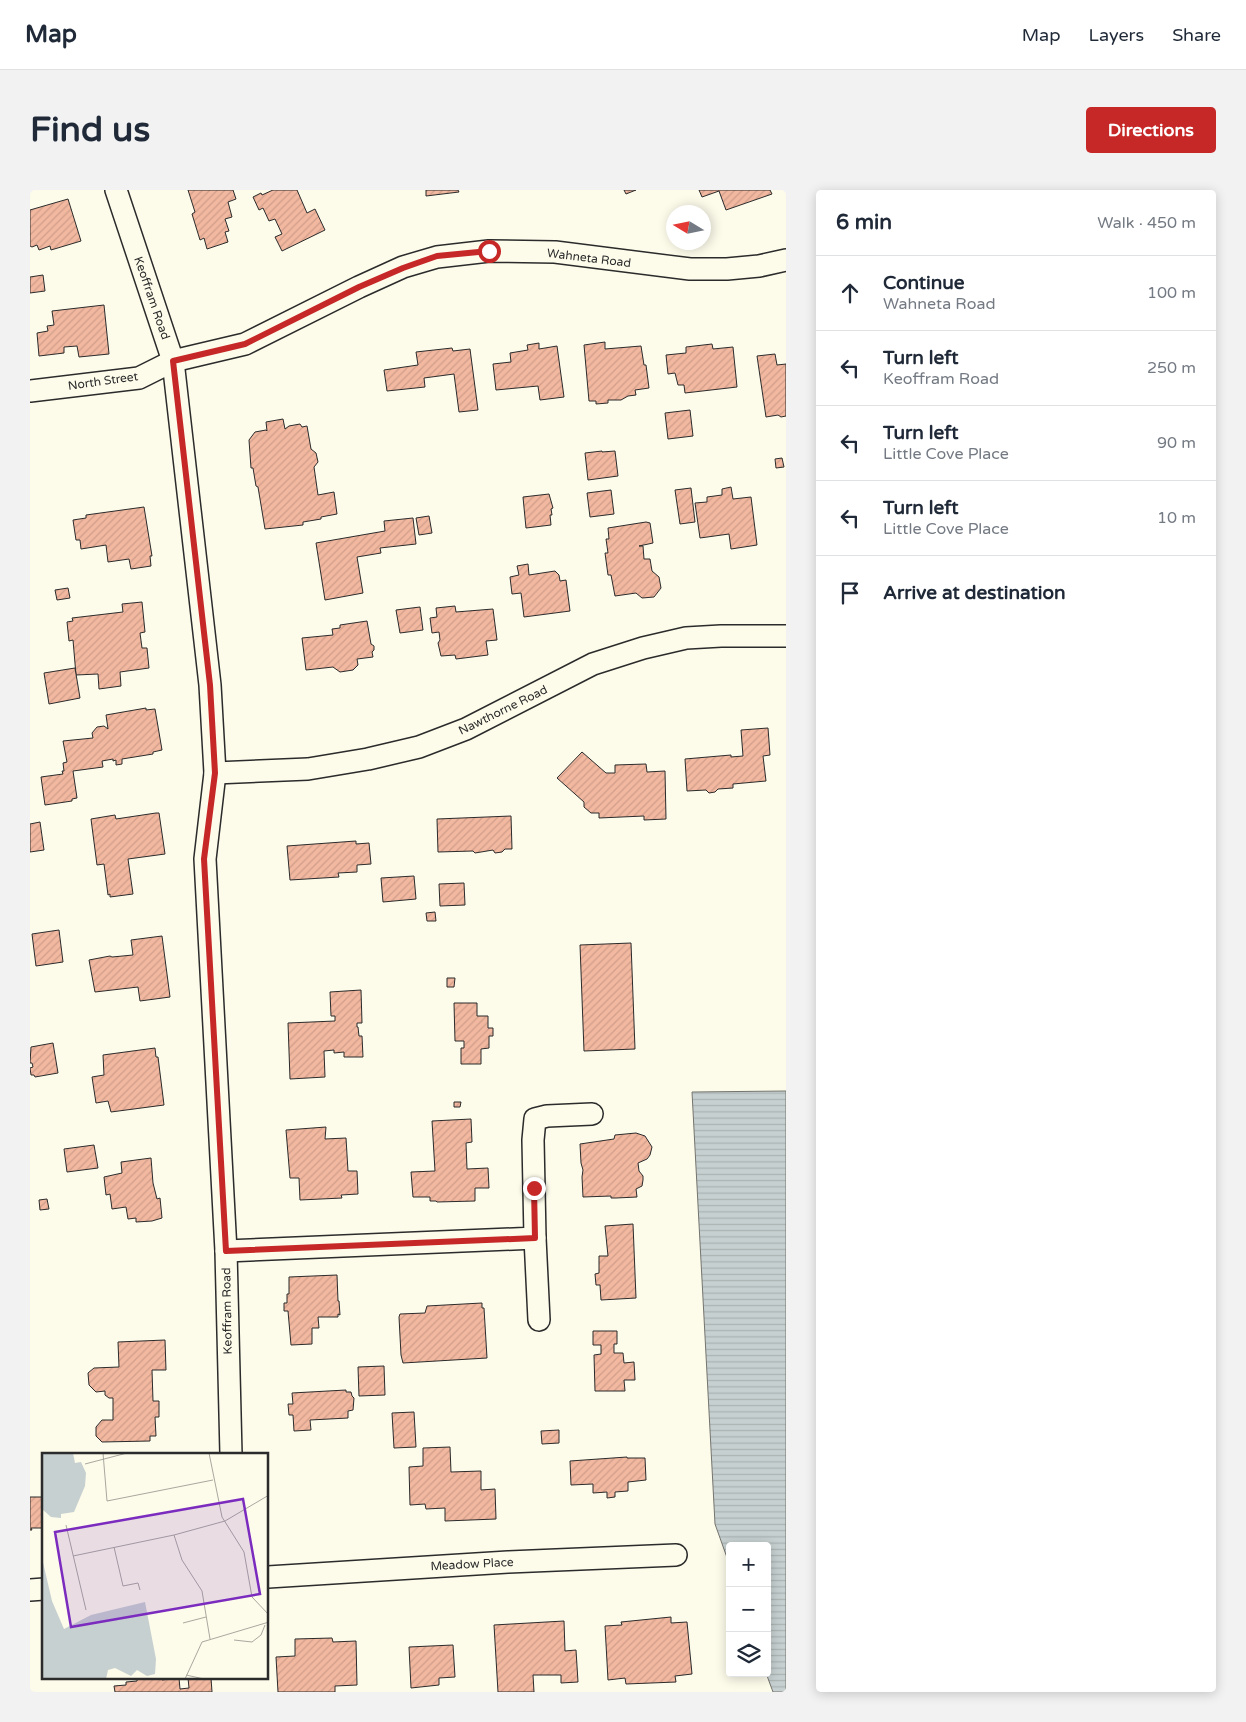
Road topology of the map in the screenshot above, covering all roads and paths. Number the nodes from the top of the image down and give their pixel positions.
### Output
1 (116, 190) edge
2 (786, 260) edge
3 (173, 361) junction
4 (30, 391) edge
5 (786, 636) edge
6 (215, 773) junction
7 (592, 1114) dead end
8 (535, 1238) junction
9 (226, 1251) junction
10 (539, 1320) dead end
11 (231, 1453) edge
12 (676, 1554) dead end
13 (269, 1577) edge

1 - 3 street, Keoffram Road
2 - 3 street, Wahneta Road
3 - 4 street, North Street
3 - 6 street, Keoffram Road
5 - 6 street, Nawthorne Road
6 - 9 street, Keoffram Road
7 - 8 street
8 - 9 street
8 - 10 street
9 - 11 street, Keoffram Road
12 - 13 street, Meadow Place

